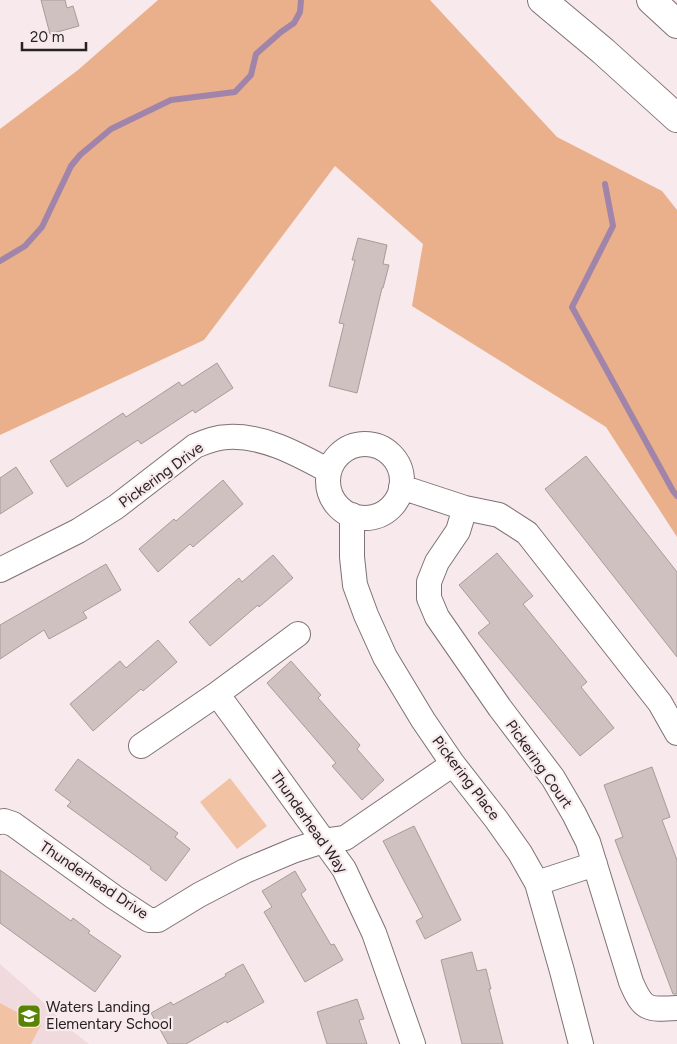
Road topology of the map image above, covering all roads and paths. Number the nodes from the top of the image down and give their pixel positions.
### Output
1 (542, 0) edge
2 (651, 0) edge
3 (677, 24) edge
4 (677, 118) edge
5 (329, 472) junction
6 (401, 487) junction
7 (465, 508) junction
8 (352, 515) junction
9 (0, 570) edge
10 (298, 634) dead end
11 (217, 694) junction
12 (677, 733) edge
13 (142, 746) dead end
14 (453, 764) junction
15 (0, 822) edge
16 (323, 841) junction
17 (595, 864) junction
18 (537, 883) junction
19 (677, 1008) edge
20 (413, 1044) edge
21 (581, 1044) edge

1 - 4 main road
2 - 3 main road
5 - 6 street
5 - 8 street
5 - 9 street, Pickering Drive
6 - 7 street
6 - 8 street
7 - 12 street
7 - 17 street, Pickering Court
8 - 14 street, Pickering Place
10 - 11 street
11 - 13 street
11 - 16 street, Thunderhead Way
14 - 16 street, Thunderhead Drive
14 - 18 street, Pickering Place
15 - 16 street, Thunderhead Drive
16 - 20 street, Thunderhead Way
17 - 18 street
17 - 19 street, Pickering Court
18 - 21 street, Pickering Place

